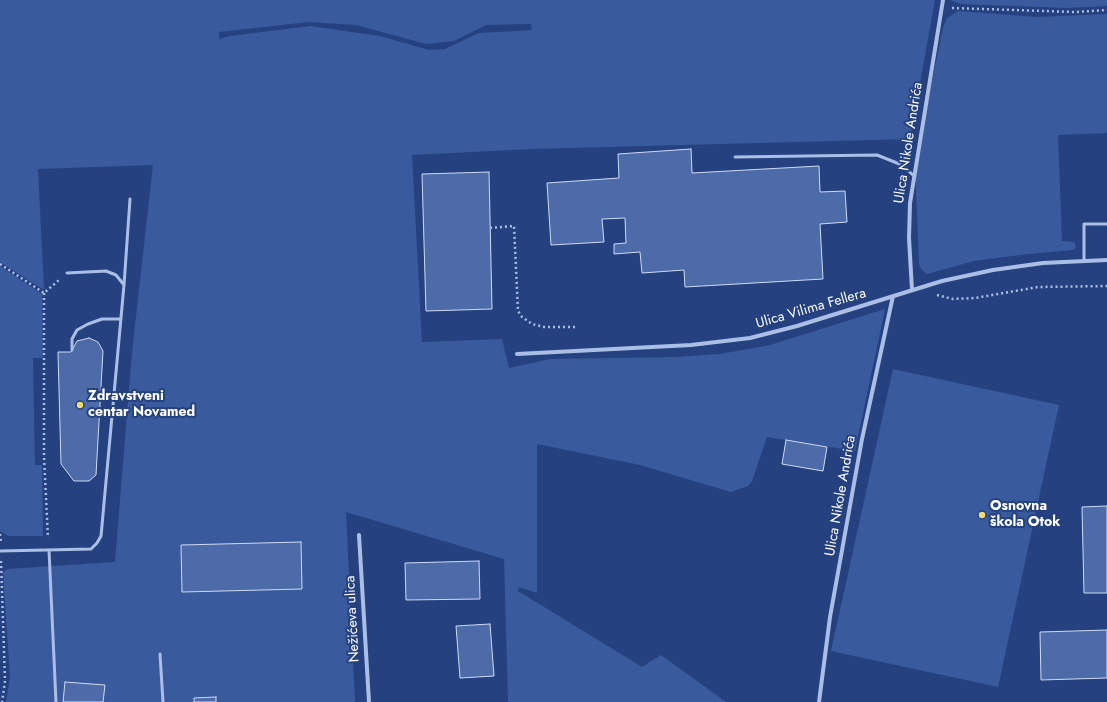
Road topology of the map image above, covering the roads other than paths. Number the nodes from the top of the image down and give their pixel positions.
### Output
1 (943, 0) edge
2 (735, 157) dead end
3 (914, 176) junction
4 (130, 199) dead end
5 (1107, 224) edge
6 (1107, 260) edge
7 (1084, 261) junction
8 (67, 273) road end
9 (124, 285) junction
10 (912, 290) junction
11 (893, 296) junction
12 (121, 319) junction
13 (72, 350) dead end
14 (518, 354) dead end
15 (359, 535) dead end
16 (49, 550) junction
17 (0, 551) edge
18 (160, 654) dead end
19 (56, 702) edge
20 (163, 702) edge
21 (369, 702) edge
22 (819, 702) edge

1 - 3 street, Ulica Nikole Andrića
2 - 3 lane
3 - 10 street, Ulica Nikole Andrića
4 - 9 lane
5 - 7 lane
6 - 7 street, Ulica Vilima Fellera
7 - 10 street, Ulica Vilima Fellera
8 - 9 lane
9 - 12 lane
10 - 11 street, Ulica Vilima Fellera
11 - 14 street, Ulica Vilima Fellera
11 - 22 street, Ulica Nikole Andrića
12 - 13 lane
12 - 16 lane
15 - 21 street, Nežićeva ulica
16 - 17 lane
16 - 19 lane
18 - 20 lane

